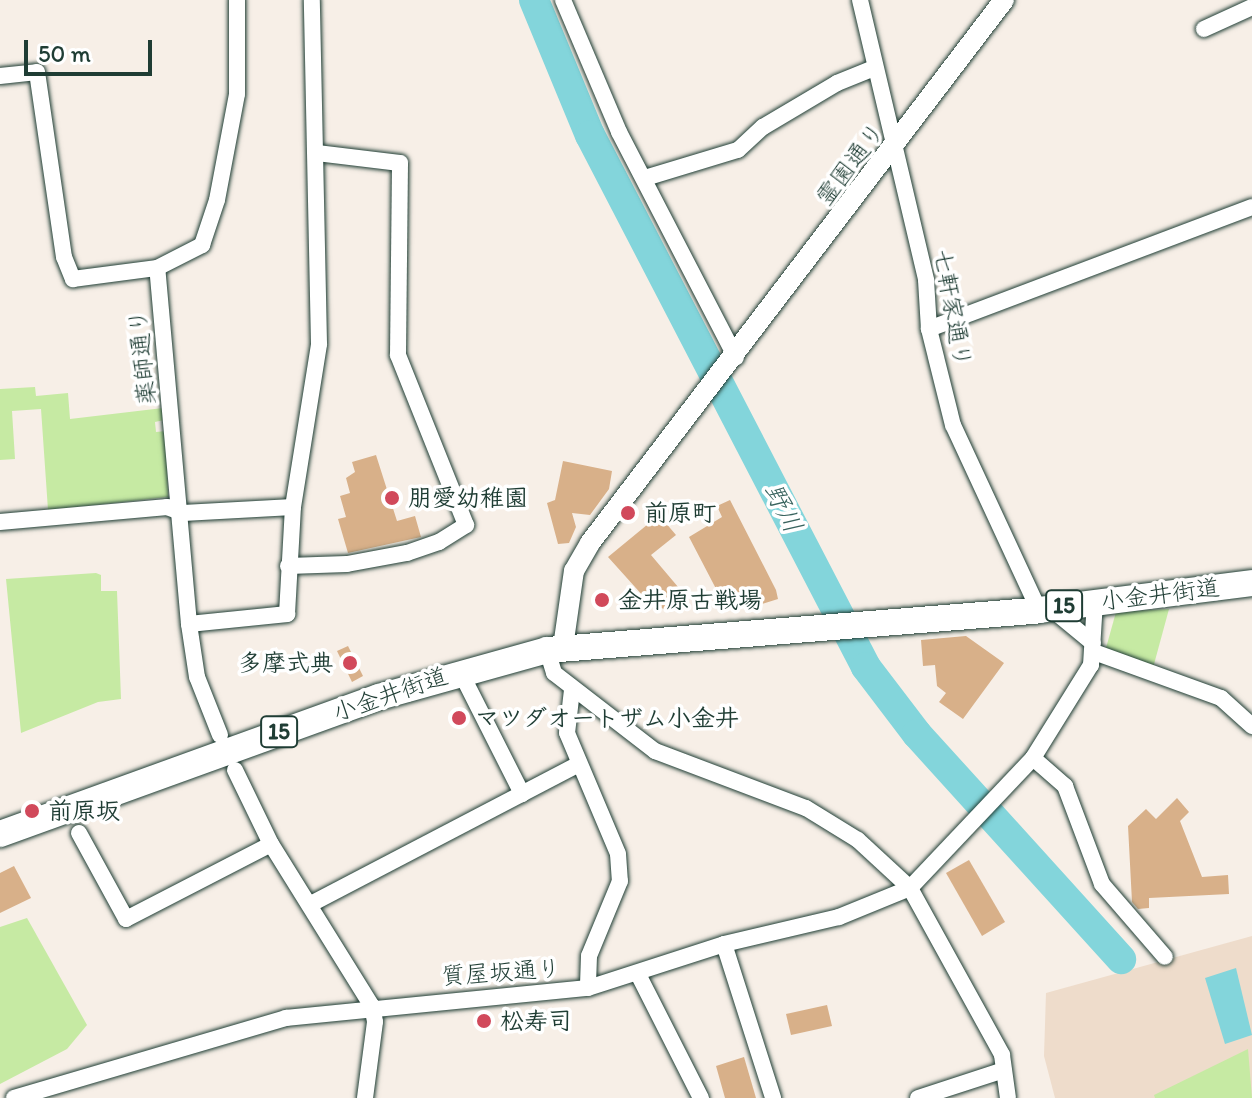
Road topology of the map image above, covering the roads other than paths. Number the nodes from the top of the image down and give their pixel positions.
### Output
1 (237, 0) edge
2 (312, 0) edge
3 (563, 0) edge
4 (860, 0) edge
5 (1004, 0) edge
6 (1252, 7) edge
7 (1204, 29) dead end
8 (872, 69) junction
9 (0, 76) edge
10 (894, 148) junction
11 (317, 153) junction
12 (645, 178) junction
13 (1252, 207) edge
14 (157, 268) junction
15 (929, 329) junction
16 (736, 358) junction
17 (293, 507) junction
18 (178, 510) junction
19 (0, 522) edge
20 (288, 566) junction
21 (1252, 583) edge
22 (1095, 602) junction
23 (1048, 609) junction
24 (189, 624) junction
25 (1094, 648) junction
26 (555, 649) junction
27 (460, 671) junction
28 (572, 690) junction
29 (1252, 726) edge
30 (220, 735) dead end
31 (1033, 758) junction
32 (577, 765) junction
33 (235, 770) dead end
34 (522, 794) junction
35 (79, 833) dead end
36 (0, 834) edge
37 (271, 844) junction
38 (910, 888) junction
39 (311, 904) junction
40 (724, 944) junction
41 (1165, 957) dead end
42 (639, 976) junction
43 (588, 988) junction
44 (372, 1006) junction
45 (1004, 1070) junction
46 (0, 1097) edge
47 (8, 1098) edge
48 (14, 1098) edge
49 (365, 1098) edge
50 (701, 1098) edge
51 (773, 1098) edge
52 (918, 1098) edge
53 (1008, 1098) edge

1 - 14 street
2 - 11 street
3 - 12 street
4 - 8 street, 七軒家通り
5 - 10 street, 霊園通り
6 - 7 street
8 - 10 street, 七軒家通り
8 - 12 street
9 - 14 street
10 - 15 street, 七軒家通り
10 - 16 street, 霊園通り
11 - 17 street
11 - 20 street
12 - 16 street
13 - 15 street
14 - 18 street, 薬師通り
15 - 23 street, 七軒家通り
16 - 26 street, 霊園通り
17 - 18 street
17 - 20 street
18 - 19 street
18 - 24 street, 薬師通り
20 - 24 street
21 - 22 main road, 小金井街道 / 15
22 - 23 main road, 小金井街道 / 15
22 - 25 street
23 - 25 street, 七軒家通り
23 - 26 main road, 小金井街道 / 15
24 - 30 street, 薬師通り
25 - 29 street, 七軒家通り
25 - 31 street
26 - 27 main road, 小金井街道 / 15
26 - 28 street
27 - 34 street
27 - 36 main road, 小金井街道 / 15
28 - 32 street
28 - 38 street
31 - 38 street, 質屋坂通り
31 - 41 street
32 - 34 street
32 - 43 street
33 - 37 street
34 - 39 street
35 - 37 street
37 - 39 street
38 - 40 street, 質屋坂通り
38 - 45 street
39 - 44 street
40 - 42 street, 質屋坂通り
40 - 51 street
42 - 43 street, 質屋坂通り
42 - 50 street
43 - 44 street, 質屋坂通り
44 - 48 street, 質屋坂通り
44 - 49 street
45 - 52 street
45 - 53 street
46 - 47 street

